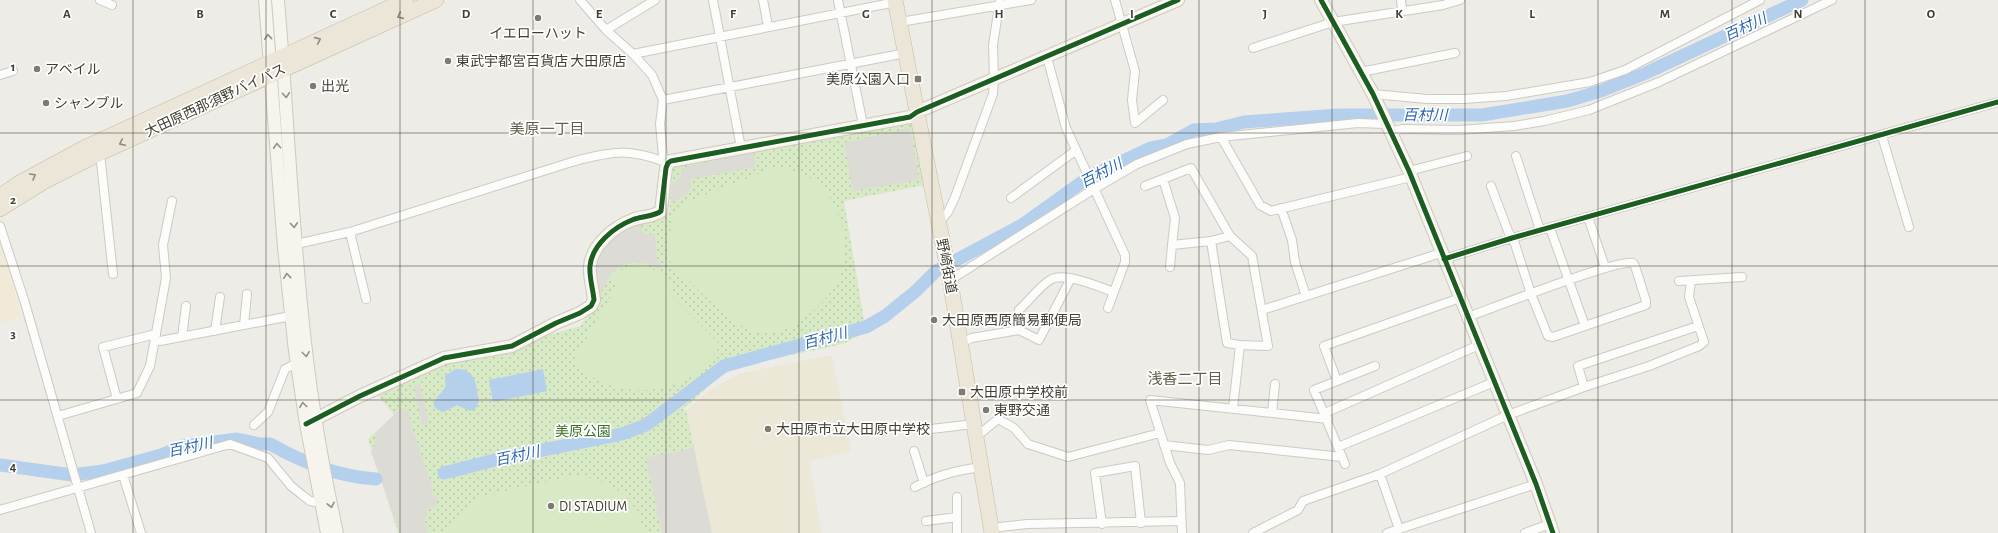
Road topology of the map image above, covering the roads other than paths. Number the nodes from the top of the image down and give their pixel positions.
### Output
1 (100, 0) edge
2 (265, 0) edge
3 (278, 0) edge
4 (406, 0) edge
5 (436, 0) edge
6 (580, 0) edge
7 (655, 0) edge
8 (712, 0) edge
9 (763, 0) edge
10 (838, 0) edge
11 (1031, 0) edge
12 (1115, 0) edge
13 (1178, 0) edge
14 (1321, 0) edge
15 (1401, 0) edge
16 (1454, 0) edge
17 (1760, 0) edge
18 (1832, 0) edge
19 (895, 1) edge
20 (1000, 3) edge
21 (112, 5) dead end
22 (1402, 11) junction
23 (841, 13) junction
24 (900, 22) junction
25 (1334, 22) junction
26 (1121, 24) junction
27 (768, 26) junction
28 (606, 30) junction
29 (720, 36) junction
30 (1252, 48) dead end
31 (906, 53) junction
32 (1455, 53) dead end
33 (633, 54) junction
34 (1047, 57) junction
35 (851, 64) junction
36 (277, 65) junction
37 (13, 71) dead end
38 (1361, 72) junction
39 (0, 75) edge
40 (994, 80) junction
41 (729, 87) junction
42 (1375, 98) junction
43 (663, 100) junction
44 (1163, 100) dead end
45 (1998, 102) edge
46 (918, 112) junction
47 (862, 125) junction
48 (1387, 125) junction
49 (1882, 136) junction
50 (1221, 137) junction
51 (741, 148) junction
52 (1075, 151) junction
53 (100, 153) junction
54 (1467, 156) dead end
55 (1516, 156) dead end
56 (668, 164) junction
57 (1410, 174) junction
58 (1163, 179) junction
59 (1145, 186) dead end
60 (1491, 186) dead end
61 (1093, 189) junction
62 (0, 196) edge
63 (1011, 198) dead end
64 (172, 201) dead end
65 (1281, 208) junction
66 (0, 209) edge
67 (1588, 217) junction
68 (939, 223) junction
69 (0, 226) edge
70 (1909, 227) dead end
71 (1550, 228) junction
72 (1540, 230) junction
73 (350, 232) junction
74 (1230, 236) junction
75 (1512, 238) junction
76 (1211, 241) junction
77 (1172, 245) junction
78 (290, 246) junction
79 (1443, 256) junction
80 (1170, 266) dead end
81 (1605, 267) junction
82 (113, 274) dead end
83 (950, 276) junction
84 (1742, 277) dead end
85 (1071, 278) junction
86 (1568, 281) junction
87 (1679, 281) dead end
88 (1691, 281) junction
89 (1114, 292) junction
90 (247, 294) dead end
91 (1531, 294) junction
92 (1306, 296) junction
93 (220, 297) dead end
94 (1460, 298) junction
95 (366, 299) dead end
96 (186, 306) dead end
97 (1108, 308) dead end
98 (1262, 310) junction
99 (291, 316) junction
100 (1468, 317) junction
101 (244, 325) junction
102 (1584, 326) junction
103 (1698, 326) junction
104 (215, 330) junction
105 (1019, 330) junction
106 (182, 337) junction
107 (158, 338) junction
108 (960, 343) junction
109 (1240, 345) junction
110 (1479, 345) junction
111 (297, 363) junction
112 (1376, 366) dead end
113 (1337, 381) junction
114 (1494, 382) junction
115 (1275, 384) dead end
116 (1584, 387) junction
117 (117, 399) junction
118 (1233, 408) junction
119 (1272, 413) junction
120 (1508, 415) junction
121 (58, 416) junction
122 (1326, 416) junction
123 (310, 421) junction
124 (254, 426) dead end
125 (931, 429) dead end
126 (975, 431) junction
127 (1160, 433) junction
128 (1164, 445) junction
129 (1338, 447) junction
130 (914, 451) dead end
131 (981, 467) junction
132 (1380, 474) junction
133 (124, 475) junction
134 (320, 476) junction
135 (924, 483) junction
136 (77, 484) junction
137 (1536, 484) junction
138 (915, 487) dead end
139 (957, 498) dead end
140 (321, 503) junction
141 (0, 510) edge
142 (957, 517) junction
143 (926, 521) dead end
144 (1181, 521) junction
145 (1141, 523) junction
146 (1102, 524) junction
147 (1399, 529) junction
148 (1552, 529) edge
149 (991, 531) edge
150 (91, 533) edge
151 (141, 533) edge
152 (327, 533) edge
153 (337, 533) edge
154 (957, 533) edge
155 (1182, 533) edge
156 (1253, 533) edge
157 (1387, 533) edge
158 (1525, 533) edge

1 - 21 street
36 -> 2 street
3 - 36 street
36 -> 4 highway, 大田原西那須野バイパス
5 -> 36 highway, 大田原西那須野バイパス
6 - 28 street
7 - 28 street
8 - 29 street
9 - 27 street
10 - 23 street
11 - 20 street
12 - 26 street
13 - 26 street
14 - 25 street
15 - 22 street
16 - 22 street
17 - 42 street
18 - 48 street
19 - 23 street
19 - 24 highway, 野崎街道
20 - 24 street
20 - 40 street
22 - 25 street
23 - 27 street
23 - 35 street
24 - 31 highway, 野崎街道
25 - 30 street
25 - 38 street
26 - 34 street
26 - 44 street
27 - 29 street
28 - 33 street
29 - 33 street
29 - 41 street
31 - 35 street
31 - 46 highway, 野崎街道
32 - 38 street
33 - 43 street
34 - 40 street
34 - 52 street
35 - 41 street
35 - 47 street
36 -> 53 highway, 大田原西那須野バイパス
62 -> 36 highway, 大田原西那須野バイパス
36 - 78 street
37 - 39 street
38 - 42 street
40 - 46 street
40 - 68 street
41 - 43 street
41 - 51 street
42 - 48 street
43 - 56 street
45 - 49 street
46 - 47 street
46 - 68 highway, 野崎街道
47 - 51 street
48 - 50 street
48 - 57 street
49 - 67 street
49 - 70 street
50 - 61 street
50 - 65 street
51 - 56 street
52 - 61 street
52 - 63 street
53 - 66 highway, 大田原西那須野バイパス
53 - 82 street
54 - 57 street
55 - 72 street
56 - 73 street
56 - 123 street
57 - 65 street
57 - 79 street
58 - 59 street
58 - 74 street
58 - 77 street
60 - 75 street
61 - 83 street
61 - 89 street
64 - 107 street
65 - 92 street
67 - 71 street
67 - 81 street
68 - 83 highway, 野崎街道
69 - 121 street
71 - 72 street
71 - 86 street
72 - 75 street
73 - 78 street
73 - 95 street
74 - 76 street
74 - 98 street
75 - 79 street
75 - 91 street
76 - 77 street
76 - 109 street
77 - 80 street
99 -> 78 street
78 -> 123 street
79 - 92 street
79 - 94 street
81 - 86 street
81 - 102 street
83 - 108 highway, 野崎街道
84 - 88 street
85 - 89 street
85 - 105 street
85 - 105 street
86 - 91 street
86 - 102 street
87 - 88 street
88 - 103 street
89 - 97 street
90 - 101 street
91 - 100 street
91 - 102 street
92 - 98 street
93 - 104 street
94 - 100 street
94 - 113 street
96 - 106 street
98 - 109 street
99 - 101 street
99 - 111 street
100 - 110 street
101 - 104 street
103 - 116 street
103 - 116 street
104 - 106 street
105 - 108 street
106 - 107 street
107 - 117 street
107 - 117 street
108 - 126 highway, 野崎街道
109 - 118 street
110 - 114 street
110 - 122 street
123 -> 111 street
111 - 124 street
112 - 113 street
113 - 122 street
114 - 120 street
114 - 129 street
115 - 119 street
116 - 120 street
117 - 121 street
118 - 119 street
118 - 127 street
119 - 122 street
120 - 132 street
120 - 137 street
121 - 136 street
122 - 129 street
123 - 134 street
125 - 126 street
126 - 127 street
126 - 131 highway, 野崎街道
127 - 128 street
128 - 129 street
128 - 144 street
130 - 135 street
131 - 135 street
131 - 149 highway, 野崎街道
132 - 147 street
132 - 156 street
133 - 136 street
133 - 140 street
133 - 151 street
134 - 140 street
134 -> 153 street
135 - 138 street
136 - 141 street
136 - 150 street
137 - 147 street
137 - 148 street
139 - 142 street
140 - 152 street
142 - 143 street
142 - 154 street
144 - 145 street
144 - 155 street
145 - 146 street
145 - 146 street
146 - 149 street
147 - 157 street
148 - 158 street

